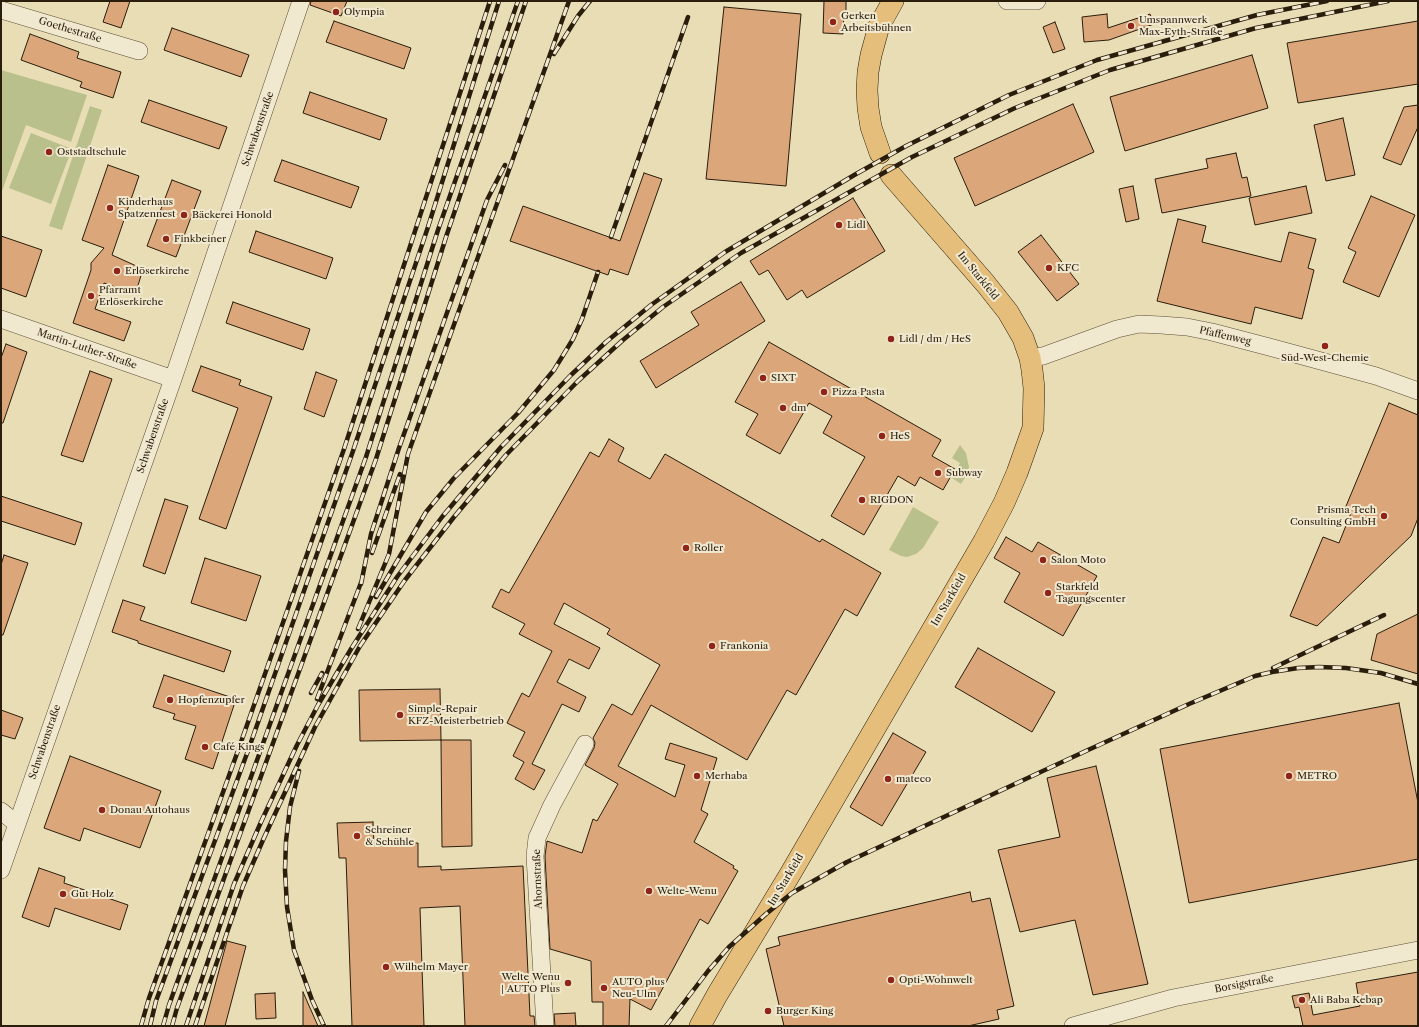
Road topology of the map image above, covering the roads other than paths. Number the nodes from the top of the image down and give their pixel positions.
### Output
1 (302, 1) edge
2 (893, 1) edge
3 (1007, 1) edge
4 (1037, 1) edge
5 (1, 10) edge
6 (139, 51) dead end
7 (880, 153) dead end
8 (891, 175) dead end
9 (1, 319) edge
10 (1030, 358) junction
11 (173, 379) junction
12 (1418, 391) edge
13 (585, 744) dead end
14 (1, 811) edge
15 (17, 824) junction
16 (1, 870) edge
17 (1418, 950) edge
18 (545, 1026) edge
19 (700, 1026) edge
20 (1073, 1026) edge

1 - 11 street, Schwabenstraße
2 - 7 main road
3 - 4 street
5 - 6 street, Goethestraße
8 - 10 main road, Im Starkfeld
9 - 11 street, Martin-Luther-Straße
10 - 12 street, Pfaffenweg
10 - 19 main road, Im Starkfeld
11 - 15 street, Schwabenstraße
13 - 18 street, Ahornstraße
14 - 15 street
15 - 16 street, Schwabenstraße
17 - 20 street, Borsigstraße

